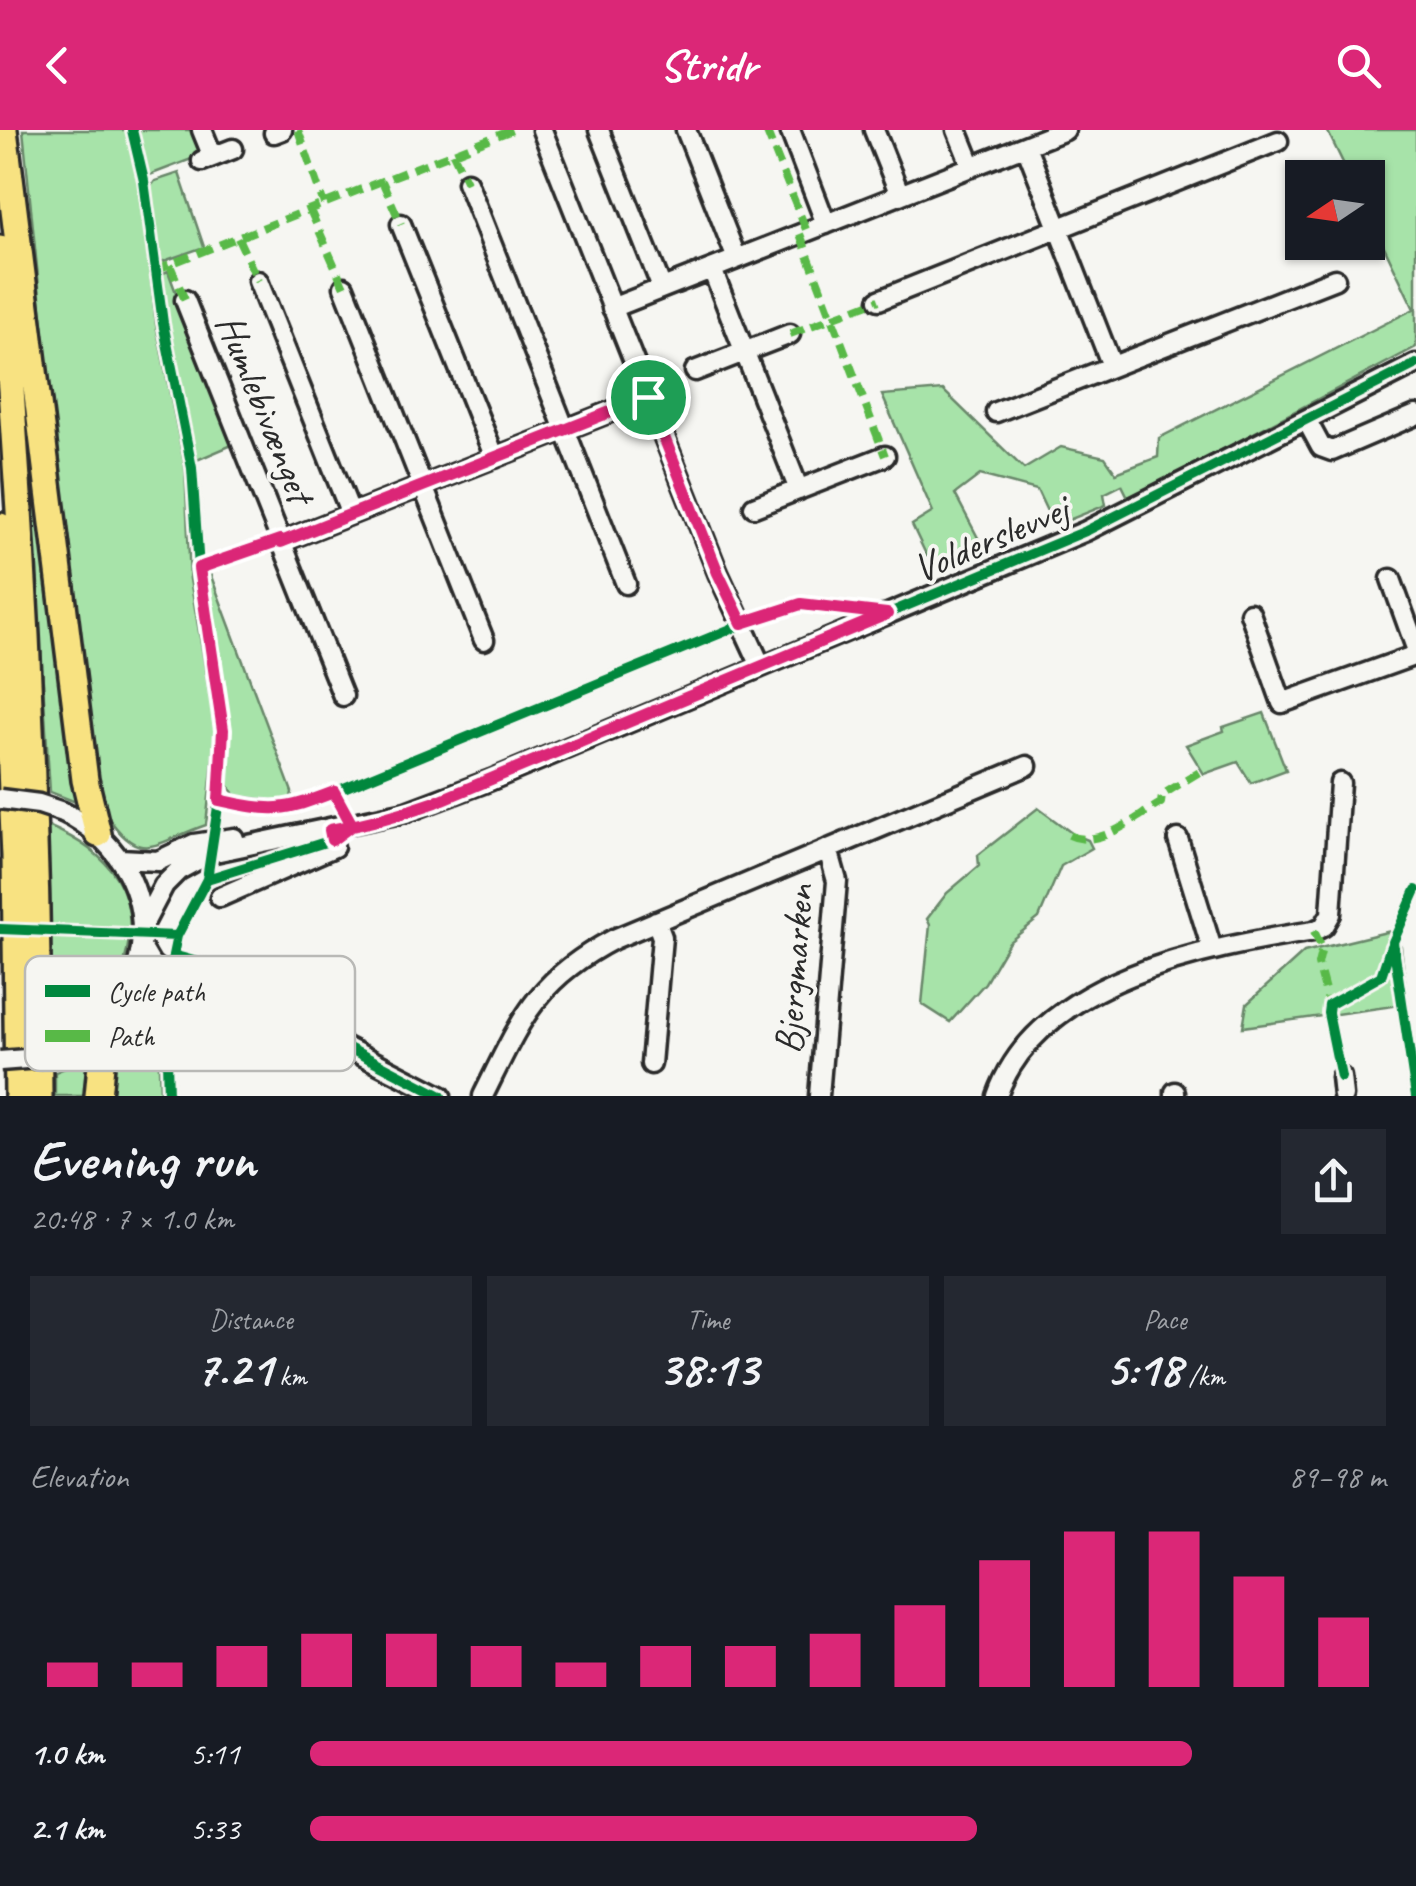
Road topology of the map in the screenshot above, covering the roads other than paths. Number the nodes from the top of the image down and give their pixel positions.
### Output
1 (4, 130) edge
2 (202, 130) edge
3 (542, 130) edge
4 (599, 130) edge
5 (686, 130) edge
6 (790, 130) edge
7 (874, 130) edge
8 (958, 130) edge
9 (1066, 130) edge
10 (1042, 134) edge
11 (1278, 141) dead end
12 (1026, 146) junction
13 (232, 150) dead end
14 (972, 167) junction
15 (467, 182) dead end
16 (900, 195) junction
17 (401, 224) dead end
18 (826, 224) junction
19 (1058, 228) junction
20 (0, 249) edge
21 (737, 259) junction
22 (712, 269) junction
23 (1334, 279) dead end
24 (258, 282) dead end
25 (344, 287) dead end
26 (662, 288) junction
27 (185, 300) dead end
28 (879, 300) dead end
29 (612, 308) junction
30 (790, 334) dead end
31 (744, 352) junction
32 (1416, 364) edge
33 (1112, 366) junction
34 (695, 371) dead end
35 (648, 397) junction
36 (996, 412) dead end
37 (1416, 415) edge
38 (1307, 420) junction
39 (565, 430) junction
40 (886, 456) dead end
41 (495, 458) junction
42 (423, 486) junction
43 (798, 490) junction
44 (754, 507) dead end
45 (352, 514) junction
46 (0, 526) edge
47 (281, 542) junction
48 (1391, 578) dead end
49 (626, 584) dead end
50 (1250, 613) dead end
51 (484, 640) dead end
52 (1416, 652) edge
53 (755, 669) junction
54 (342, 696) dead end
55 (1027, 766) dead end
56 (1340, 782) dead end
57 (0, 799) edge
58 (330, 830) junction
59 (98, 834) junction
60 (280, 838) junction
61 (1178, 839) dead end
62 (828, 849) junction
63 (120, 859) junction
64 (220, 896) dead end
65 (656, 922) junction
66 (142, 927) junction
67 (141, 948) junction
68 (1212, 949) junction
69 (36, 956) edge
70 (139, 956) edge
71 (146, 956) edge
72 (355, 1051) edge
73 (25, 1059) edge
74 (0, 1061) edge
75 (651, 1064) dead end
76 (38, 1071) edge
77 (101, 1071) edge
78 (1340, 1076) dead end
79 (18, 1096) edge
80 (39, 1096) edge
81 (98, 1096) edge
82 (441, 1096) edge
83 (483, 1096) edge
84 (819, 1096) edge
85 (996, 1096) edge
86 (1343, 1096) edge

1 - 59 highway
2 - 13 street
3 - 29 street
4 - 26 street
5 - 21 street
6 - 18 street
7 - 16 street
8 - 14 street
9 - 10 street
10 - 12 street
11 - 19 street
12 - 14 street
12 - 19 street
14 - 16 street
15 - 39 street
16 - 18 street
17 - 41 street
18 - 21 street
19 - 28 street
19 - 33 street
20 - 69 highway
21 - 22 street
22 - 26 street
22 - 31 street
23 - 33 street
24 - 45 street, Humlebivænget
25 - 42 street
26 - 29 street
27 - 47 street, Humlebivænget
29 - 35 street
30 - 31 street
31 - 34 street
31 - 43 street
32 - 38 street, Volderslevvej
33 - 36 street
35 - 39 street, Humlebivænget
35 - 53 street
37 - 38 street
38 - 53 street, Volderslevvej
39 - 41 street, Humlebivænget
39 - 49 street
40 - 43 street
41 - 42 street, Humlebivænget
42 - 45 street, Humlebivænget
42 - 51 street
43 - 44 street
45 - 47 street, Humlebivænget
46 - 79 highway
47 - 54 street, Humlebivænget
48 - 52 street
50 - 52 street
53 - 58 street, Volderslevvej
55 - 62 street, Bjergmarken
56 - 68 street
57 - 59 street, bridge
58 - 60 street, Volderslevvej
58 - 64 street
59 - 63 street
60 - 63 street, Volderslevvej
60 - 66 street, Volderslevvej
61 - 68 street
62 - 65 street, Bjergmarken
62 - 84 street, Bjergmarken
63 - 66 street
65 - 75 street
65 - 83 street, Bjergmarken
66 - 67 street
67 - 70 street
67 - 71 street
68 - 85 street
72 - 82 street
73 - 74 street, bridge
76 - 80 highway
77 - 81 highway
78 - 86 street

